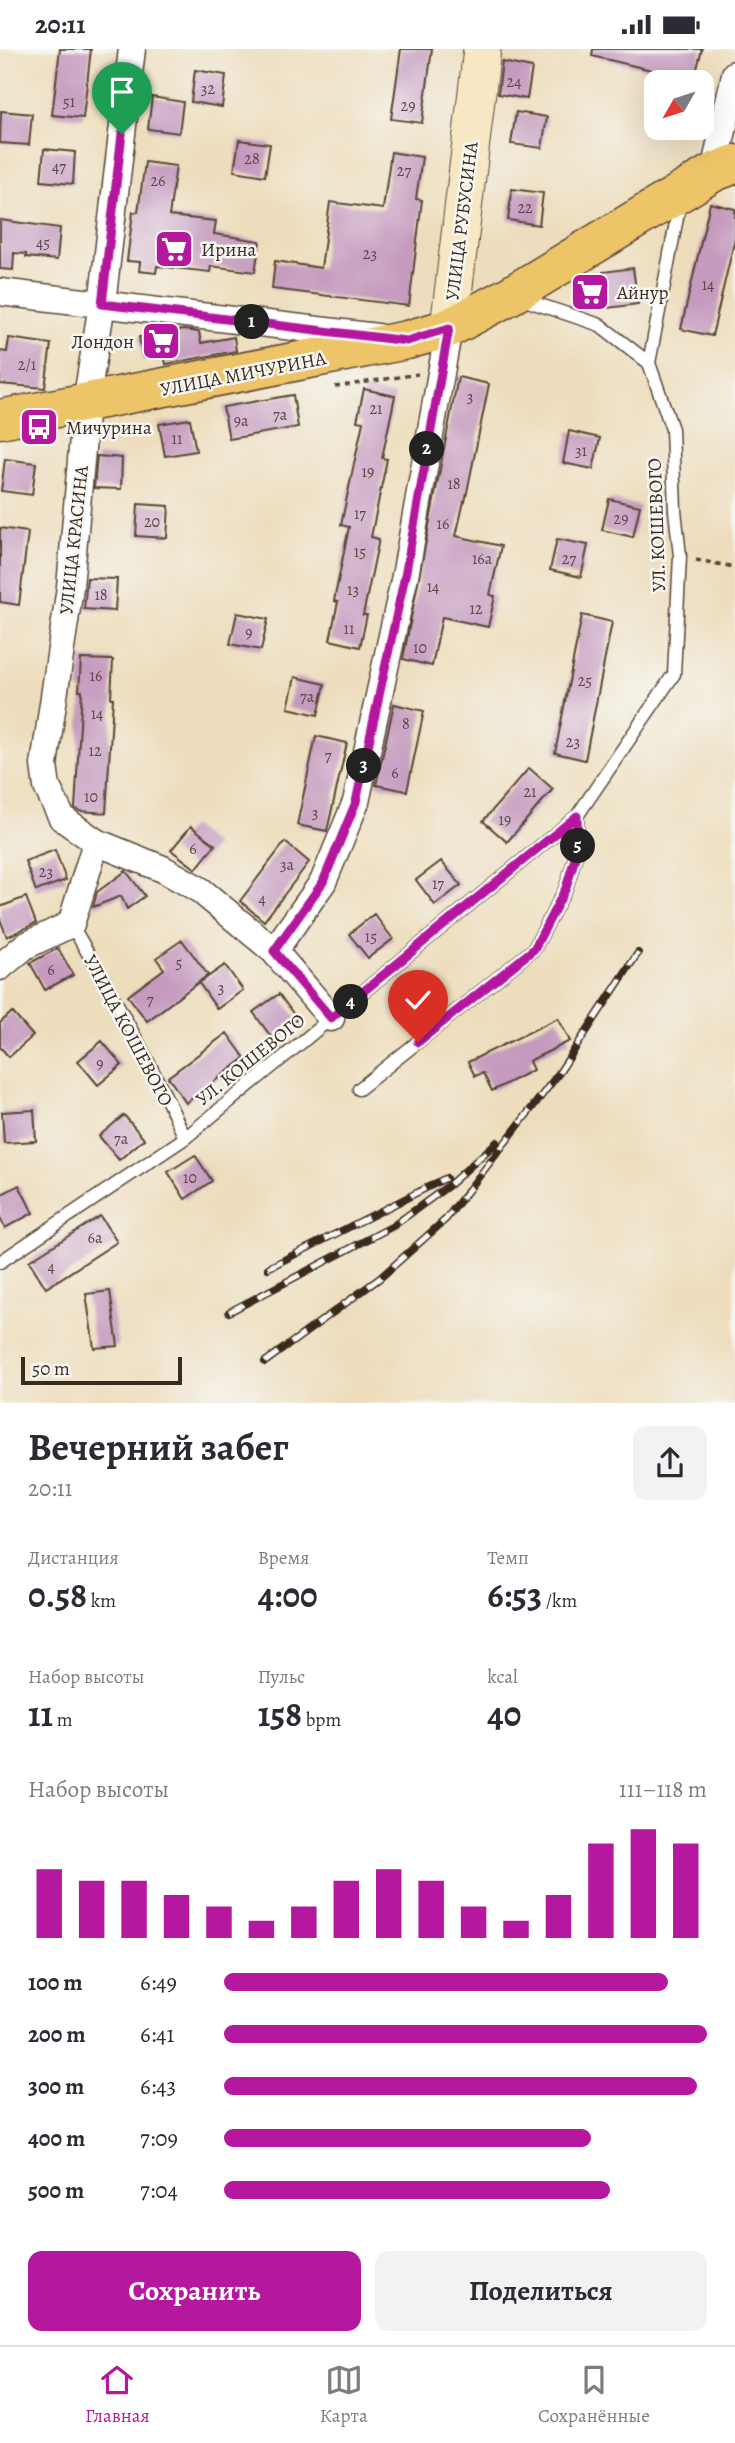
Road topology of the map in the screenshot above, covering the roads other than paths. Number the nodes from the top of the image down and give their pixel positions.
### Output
1 (132, 49) edge
2 (482, 49) edge
3 (735, 74) edge
4 (725, 168) edge
5 (682, 191) junction
6 (0, 292) edge
7 (511, 295) junction
8 (102, 304) junction
9 (449, 328) junction
10 (407, 341) junction
11 (649, 363) junction
12 (86, 403) junction
13 (0, 419) edge
14 (577, 816) junction
15 (96, 842) junction
16 (71, 923) junction
17 (274, 951) junction
18 (0, 967) edge
19 (331, 1018) junction
20 (359, 1089) dead end
21 (185, 1138) junction
22 (0, 1262) edge

1 - 8 street, УЛИЦА КРАСИНА
2 - 9 street, УЛИЦА РУБУСИНА
3 - 4 street
4 - 5 main road, УЛИЦА МИЧУРИНА
5 - 7 main road, УЛИЦА МИЧУРИНА
5 - 11 lane
6 - 8 street
7 - 9 main road, УЛИЦА МИЧУРИНА
7 - 11 lane
8 - 10 street
8 - 12 street, УЛИЦА КРАСИНА
9 - 10 main road, УЛИЦА МИЧУРИНА
9 - 17 street, УЛИЦА РУБУСИНА
10 - 12 main road, УЛИЦА МИЧУРИНА
11 - 14 lane, УЛ. КОШЕВОГО
12 - 13 main road, УЛИЦА МИЧУРИНА
12 - 15 street, УЛИЦА КРАСИНА
14 - 19 lane, УЛ. КОШЕВОГО
14 - 20 lane
15 - 16 street
15 - 17 street, УЛИЦА КРАСИНА
16 - 18 street
16 - 21 lane, УЛИЦА КОШЕВОГО
17 - 19 street, УЛИЦА КРАСИНА
19 - 21 lane, УЛ. КОШЕВОГО
21 - 22 lane, УЛ. КОШЕВОГО

